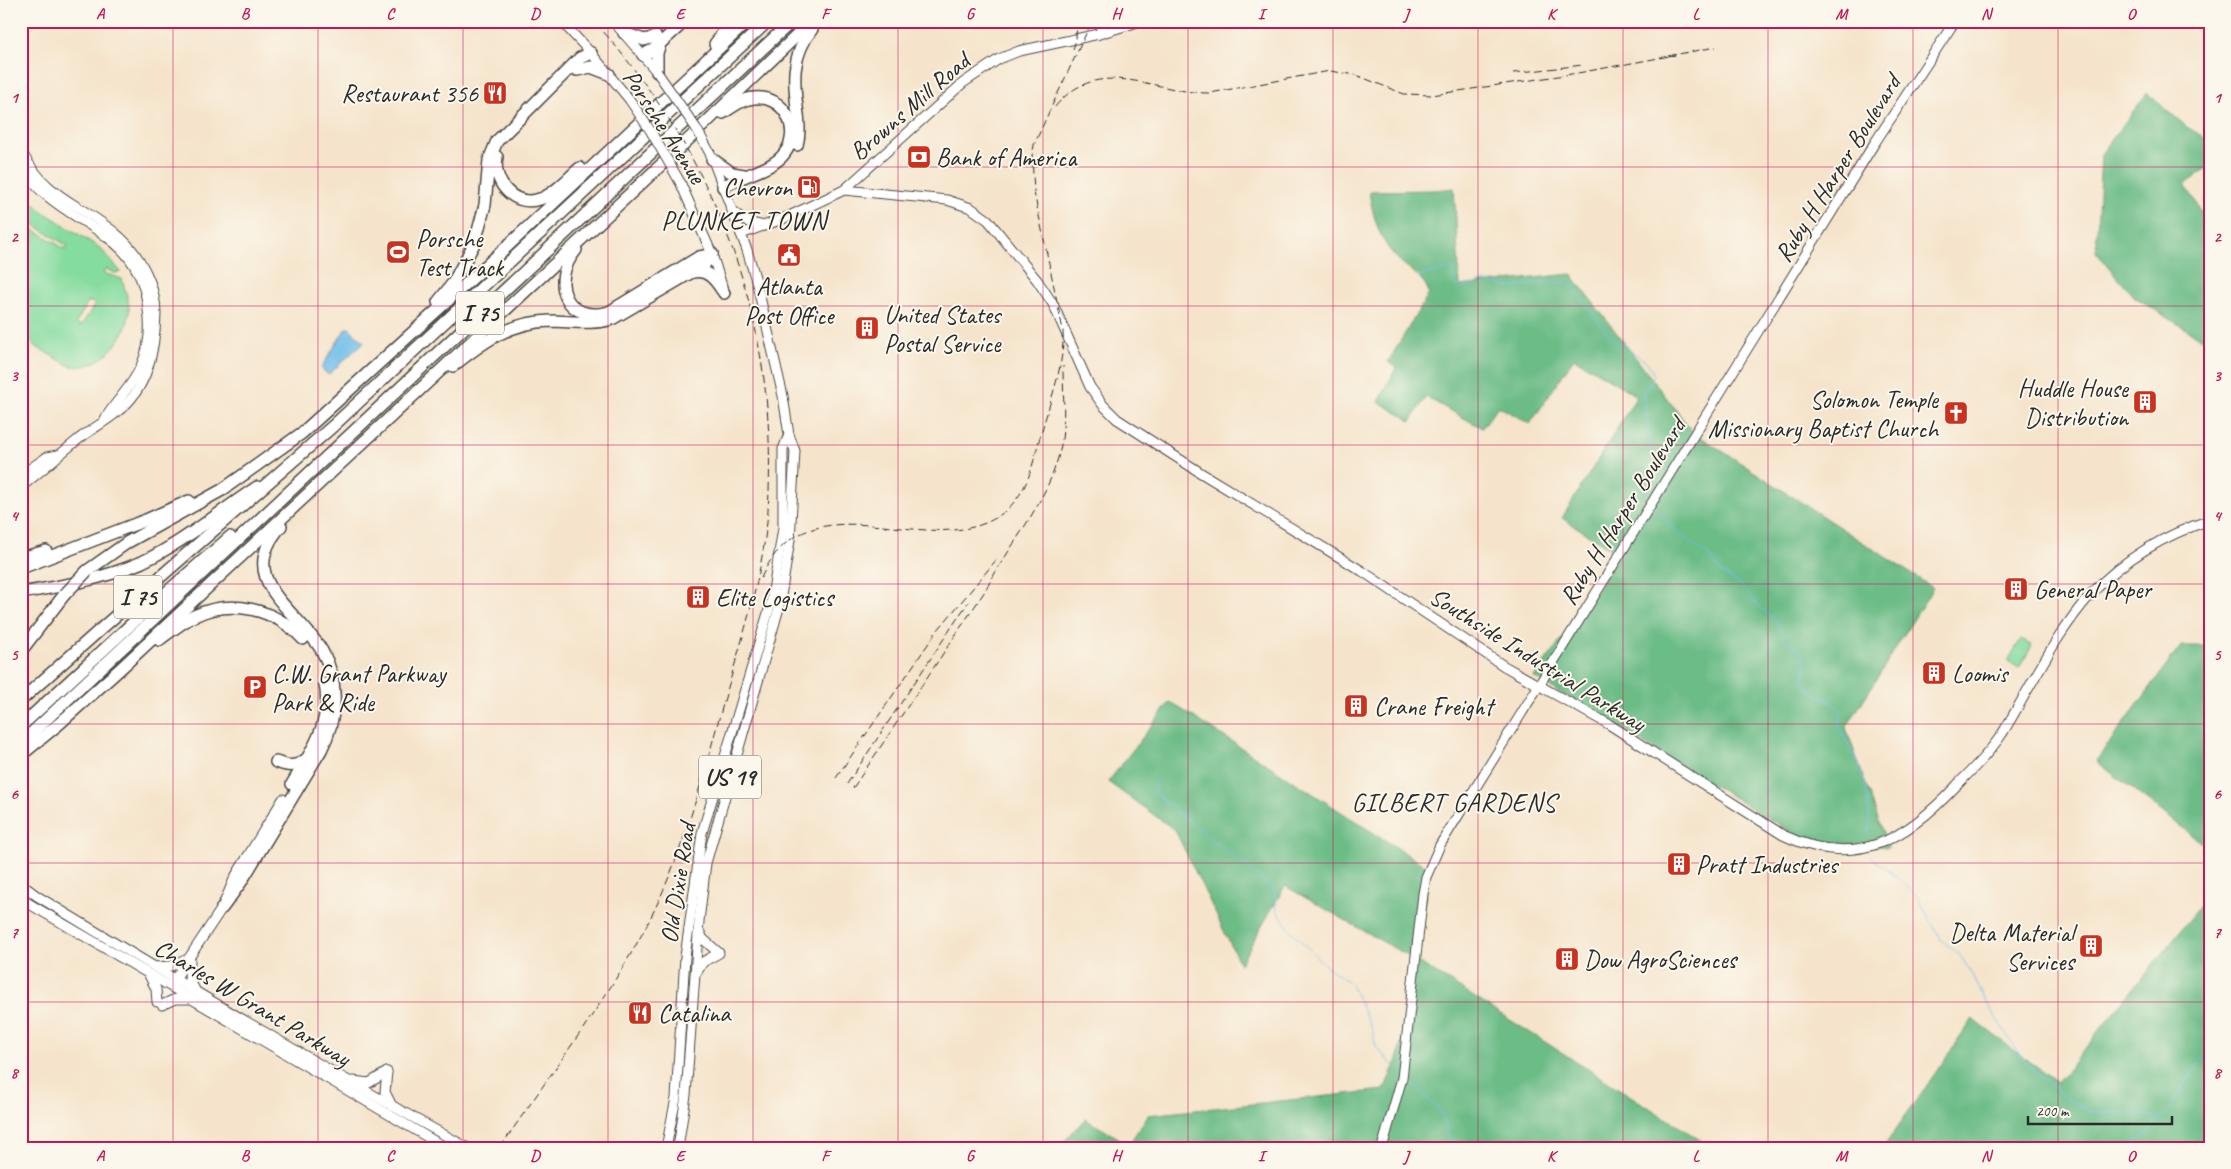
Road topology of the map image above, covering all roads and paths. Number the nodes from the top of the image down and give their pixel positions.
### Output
1 (560, 21) edge
2 (613, 21) edge
3 (673, 21) edge
4 (684, 21) edge
5 (726, 21) edge
6 (748, 21) edge
7 (768, 21) edge
8 (784, 21) edge
9 (792, 21) edge
10 (812, 21) edge
11 (818, 21) edge
12 (1105, 21) edge
13 (1141, 21) edge
14 (1954, 21) edge
15 (2202, 21) edge
16 (2210, 26) edge
17 (624, 33) junction
18 (1099, 34) junction
19 (658, 41) junction
20 (591, 53) junction
21 (643, 55) junction
22 (577, 70) junction
23 (657, 72) junction
24 (609, 74) junction
25 (682, 82) junction
26 (647, 114) junction
27 (691, 136) junction
28 (21, 152) edge
29 (711, 157) junction
30 (21, 168) edge
31 (746, 174) junction
32 (723, 187) junction
33 (844, 190) junction
34 (733, 212) junction
35 (605, 216) junction
36 (764, 226) junction
37 (741, 234) junction
38 (712, 254) junction
39 (691, 272) junction
40 (724, 293) joint
41 (364, 378) junction
42 (404, 404) junction
43 (105, 419) junction
44 (58, 455) junction
45 (292, 464) junction
46 (256, 466) junction
47 (21, 475) edge
48 (318, 484) junction
49 (21, 487) edge
50 (256, 496) junction
51 (2210, 520) edge
52 (111, 533) junction
53 (21, 558) edge
54 (21, 568) edge
55 (21, 593) edge
56 (775, 605) junction
57 (21, 651) edge
58 (120, 669) junction
59 (1536, 686) junction
60 (58, 688) junction
61 (21, 700) edge
62 (21, 718) edge
63 (21, 726) edge
64 (21, 743) edge
65 (21, 755) edge
66 (307, 759) junction
67 (276, 762) dead end
68 (283, 799) joint
69 (21, 884) edge
70 (21, 899) edge
71 (222, 908) junction
72 (698, 930) junction
73 (190, 957) junction
74 (155, 967) junction
75 (149, 975) junction
76 (695, 975) junction
77 (172, 983) junction
78 (193, 995) junction
79 (346, 1080) junction
80 (392, 1106) junction
81 (446, 1148) edge
82 (468, 1148) edge
83 (666, 1148) edge
84 (678, 1148) edge
85 (1382, 1148) edge

1 - 20 main road, Porsche Avenue
2 - 17 main road, US 19
3 - 19 highway
4 - 19 highway
5 - 25 highway
6 - 25 highway
7 - 45 highway, I 75
8 - 60 highway
9 - 64 highway, I 75
10 - 27 highway
11 - 32 highway
12 - 18 main road
13 - 18 main road, Browns Mill Road
14 - 59 main road, Ruby H Harper Boulevard
15 - 16 main road
17 - 19 highway
17 - 21 main road, US 19
18 - 33 main road, Browns Mill Road
19 - 21 highway
19 - 23 highway
20 - 22 highway
20 - 24 main road, Porsche Avenue
20 - 41 highway
21 - 23 main road, US 19
22 - 24 highway
22 - 26 highway
23 - 29 main road, US 19, bridge
24 - 38 main road, Porsche Avenue, bridge
25 - 26 highway
26 - 41 highway
27 - 31 highway
27 - 35 highway
28 - 43 main road
29 - 31 highway
29 - 32 main road, US 19
30 - 43 main road
31 - 32 highway
32 - 34 main road, US 19
33 - 36 main road, Browns Mill Road
33 - 59 main road, Southside Industrial Parkway
34 - 36 main road
34 - 37 main road, US 19
35 - 38 highway
35 - 42 highway
36 - 37 main road, Browns Mill Road
37 - 56 main road, US 19
38 - 39 highway
38 - 40 main road, Porsche Avenue
39 - 40 highway
39 - 42 highway
41 - 46 highway
42 - 48 highway
43 - 44 main road
44 - 47 main road
44 - 49 main road
45 - 50 highway, I 75
45 - 55 highway
46 - 52 highway
46 - 57 highway, bridge
48 - 58 highway
48 - 71 highway
50 - 60 highway
50 - 61 highway, I 75
51 - 59 main road, Southside Industrial Parkway
52 - 53 highway
52 - 54 highway
56 - 72 main road, Old Dixie Road / US 19
56 - 83 main road, Old Dixie Road / US 19
58 - 65 highway
58 - 66 highway
59 - 85 main road, Ruby H Harper Boulevard
60 - 62 highway
60 - 63 highway
66 - 67 highway
66 - 68 highway
68 - 71 main road
69 - 74 main road, Charles W Grant Parkway
70 - 75 main road, Charles W Grant Parkway
71 - 73 main road
72 - 76 main road, Old Dixie Road / US 19
72 - 76 main road
73 - 74 main road
73 - 77 main road
73 - 78 main road
74 - 77 main road, Charles W Grant Parkway
75 - 77 main road, Charles W Grant Parkway
75 - 78 main road
76 - 84 main road, Old Dixie Road / US 19
77 - 78 main road, Charles W Grant Parkway
78 - 79 main road, Charles W Grant Parkway
78 - 81 main road, Charles W Grant Parkway
79 - 80 main road, Charles W Grant Parkway
79 - 80 main road
80 - 82 main road, Charles W Grant Parkway

